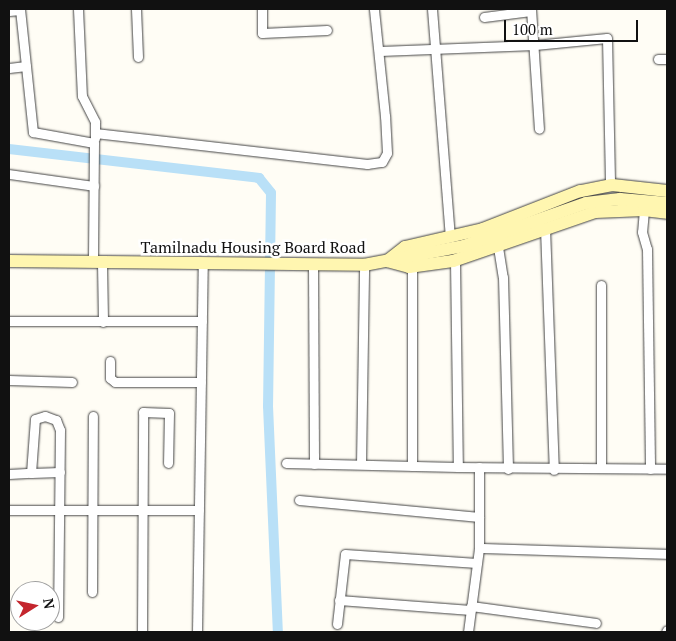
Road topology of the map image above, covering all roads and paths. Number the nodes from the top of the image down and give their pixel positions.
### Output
1 (78, 9) edge
2 (136, 9) edge
3 (262, 9) edge
4 (374, 9) edge
5 (432, 9) edge
6 (20, 10) edge
7 (531, 10) edge
8 (9, 11) edge
9 (484, 17) dead end
10 (327, 30) dead end
11 (535, 45) junction
12 (435, 49) junction
13 (380, 51) junction
14 (138, 58) dead end
15 (26, 66) junction
16 (9, 68) edge
17 (539, 129) dead end
18 (95, 132) junction
19 (94, 146) junction
20 (9, 174) edge
21 (94, 186) junction
22 (610, 186) junction
23 (667, 191) edge
24 (667, 203) edge
25 (644, 210) junction
26 (667, 213) edge
27 (545, 228) junction
28 (450, 237) junction
29 (498, 247) junction
30 (9, 261) edge
31 (387, 261) junction
32 (412, 261) junction
33 (455, 261) junction
34 (98, 262) junction
35 (203, 263) junction
36 (313, 265) junction
37 (364, 265) junction
38 (601, 285) dead end
39 (9, 321) edge
40 (202, 321) junction
41 (103, 322) junction
42 (110, 361) dead end
43 (9, 380) edge
44 (72, 382) dead end
45 (201, 382) junction
46 (93, 416) dead end
47 (168, 463) dead end
48 (286, 463) dead end
49 (314, 464) junction
50 (362, 464) junction
51 (412, 466) junction
52 (458, 467) junction
53 (479, 468) junction
54 (601, 468) junction
55 (650, 469) junction
56 (667, 469) edge
57 (508, 470) junction
58 (554, 470) junction
59 (60, 472) junction
60 (31, 473) junction
61 (9, 474) edge
62 (299, 500) dead end
63 (91, 509) junction
64 (9, 510) edge
65 (59, 510) junction
66 (141, 510) junction
67 (199, 510) junction
68 (479, 517) junction
69 (480, 548) junction
70 (667, 554) edge
71 (478, 563) junction
72 (58, 581) edge
73 (92, 592) dead end
74 (339, 600) junction
75 (471, 608) junction
76 (596, 623) dead end
77 (337, 624) dead end
78 (142, 632) edge
79 (197, 632) edge
80 (468, 632) edge

1 - 18 street
2 - 14 street
3 - 10 street
4 - 13 street
5 - 12 street
6 - 8 street
6 - 15 street
7 - 9 street
7 - 11 street
11 - 12 street
11 - 17 street
11 - 22 street
12 - 13 street
12 - 28 street
13 - 18 street
15 - 16 street
15 - 19 street
18 - 19 street
19 - 21 street
20 - 21 street
21 - 34 street
22 - 23 street
22 - 28 street
24 - 32 street
25 - 26 street
25 - 27 street
25 - 55 street
27 - 29 street
27 - 58 street
28 - 31 street
29 - 33 street
29 - 57 street
30 - 34 street, Tamilnadu Housing Board Road
31 - 32 street
31 - 37 street, Tamilnadu Housing Board Road
32 - 33 street
32 - 51 street
33 - 52 street
34 - 35 street, Tamilnadu Housing Board Road
34 - 41 street
35 - 36 street, Tamilnadu Housing Board Road
35 - 40 street
36 - 37 street, Tamilnadu Housing Board Road
36 - 49 street
37 - 50 street
38 - 54 street
39 - 41 street
40 - 41 street
40 - 45 street
42 - 45 street
43 - 44 street
45 - 67 street
46 - 63 street
47 - 66 street
48 - 49 street
49 - 50 street
50 - 51 street
51 - 52 street
52 - 53 street
53 - 57 street
53 - 68 street
54 - 55 street
54 - 58 street
55 - 56 street
57 - 58 street
59 - 60 street
59 - 60 street
59 - 65 street
60 - 61 street
62 - 68 street
63 - 65 street
63 - 66 street
63 - 73 street
64 - 65 street
65 - 72 street
66 - 67 street
66 - 78 street
67 - 79 street
68 - 69 street
69 - 70 street
69 - 71 street
71 - 74 street
71 - 75 street
74 - 75 street
74 - 77 street
75 - 76 street
75 - 80 street

